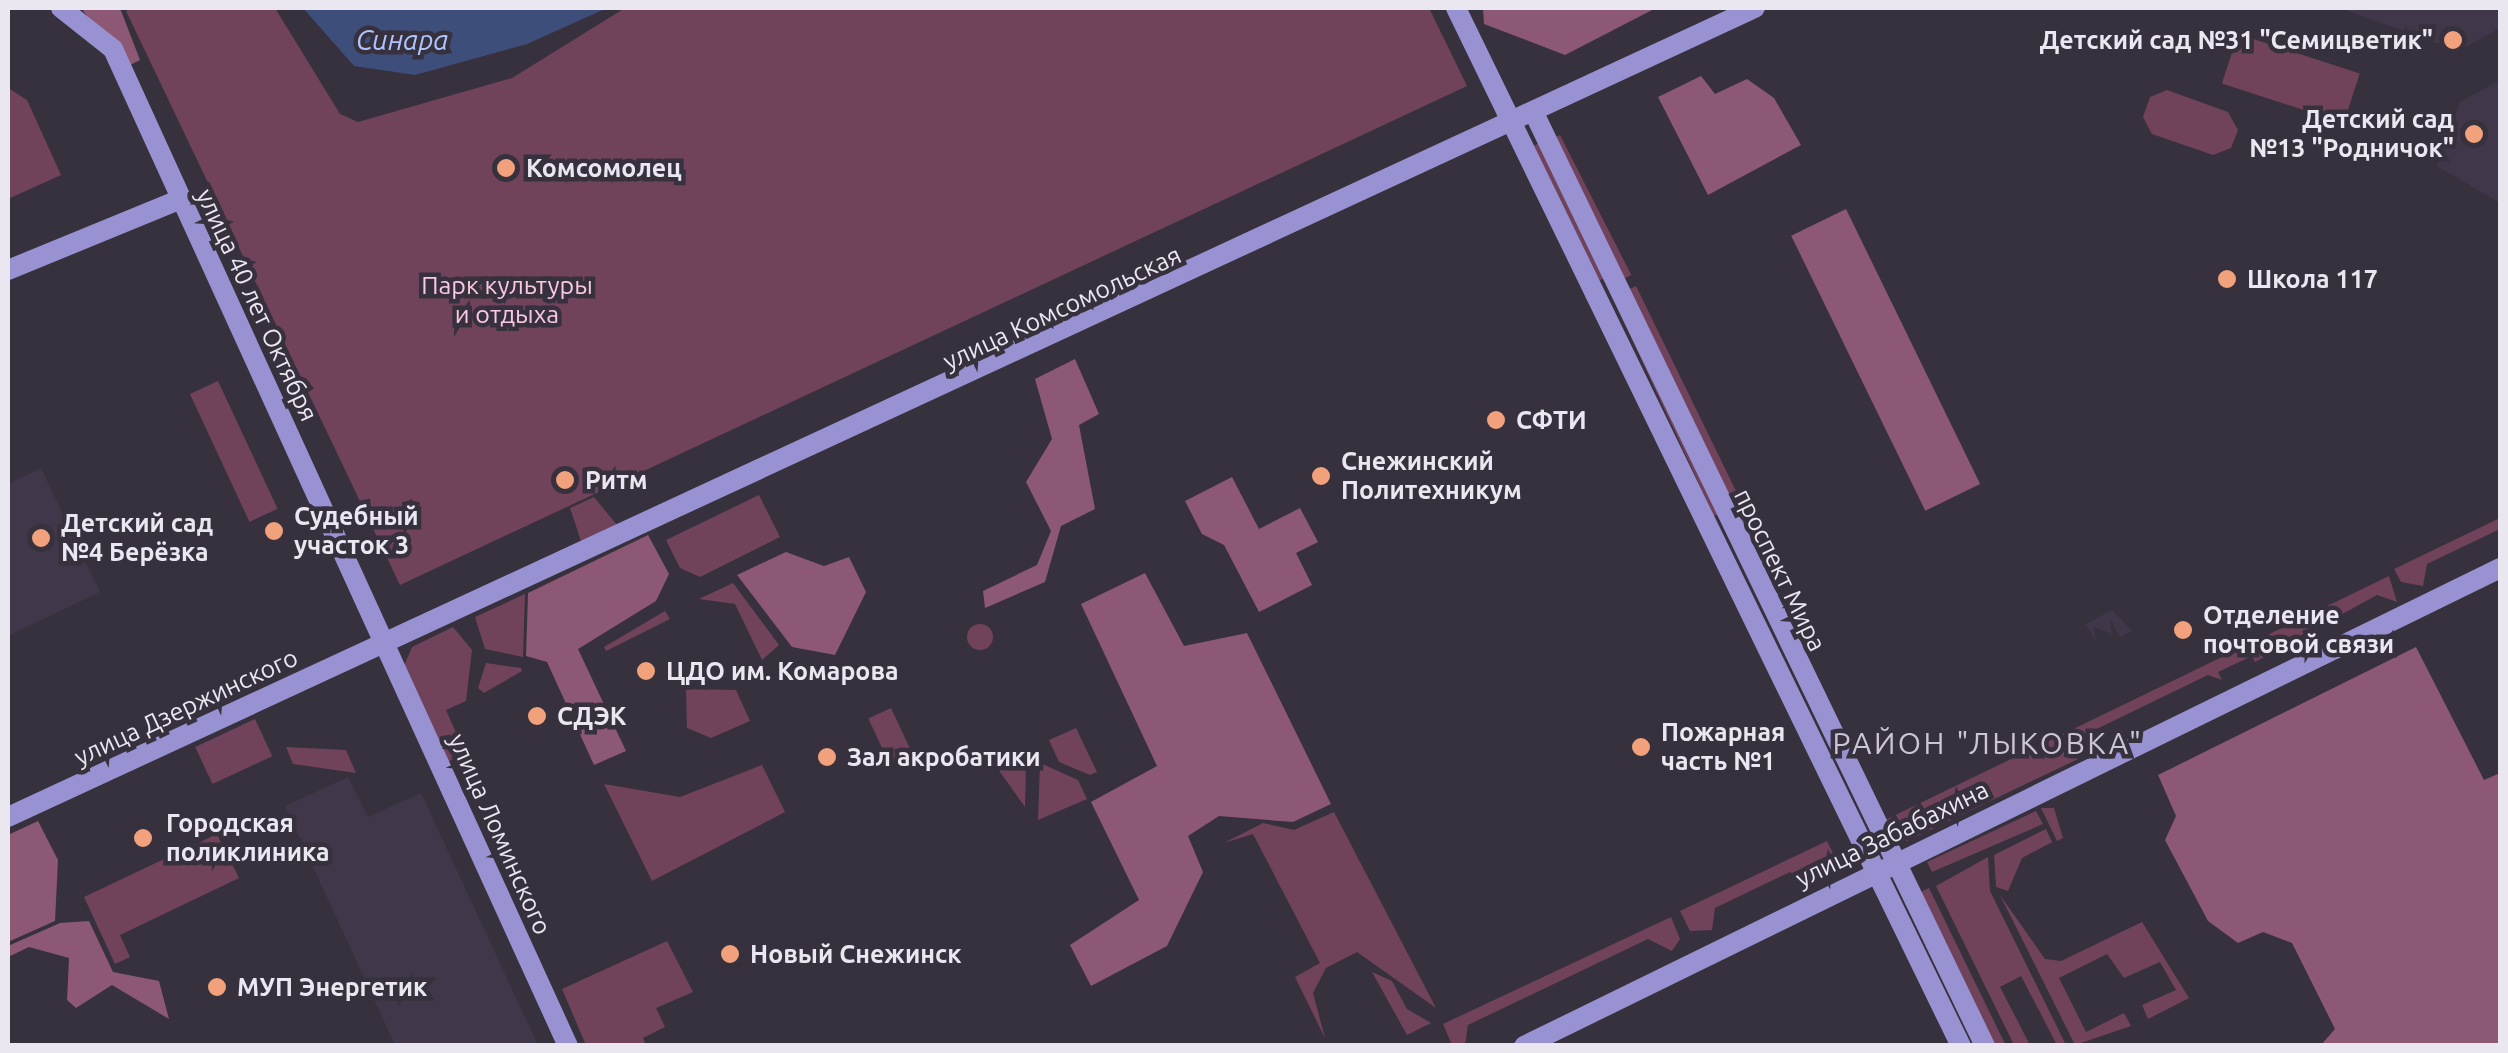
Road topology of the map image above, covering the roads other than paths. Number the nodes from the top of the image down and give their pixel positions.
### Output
1 (61, 8) edge
2 (1456, 8) edge
3 (1755, 8) edge
4 (1534, 113) junction
5 (1513, 122) junction
6 (181, 199) junction
7 (8, 270) edge
8 (1608, 293) junction
9 (1729, 520) junction
10 (1707, 532) junction
11 (2500, 568) edge
12 (386, 643) junction
13 (1795, 660) junction
14 (1774, 670) junction
15 (8, 817) edge
16 (1893, 860) junction
17 (1871, 871) junction
18 (568, 1046) edge
19 (1524, 1046) edge
20 (1960, 1046) edge
21 (1984, 1046) edge

1 - 6 street, улица 40 лет Октября
2 - 5 street, проспект Мира
3 - 4 street, улица Комсомольская
4 - 5 street, улица Комсомольская
4 - 8 street, проспект Мира
5 - 8 street, проспект Мира
5 - 12 street, улица Комсомольская
6 - 7 street
6 - 12 street, улица 40 лет Октября
8 - 9 street, проспект Мира
8 - 10 street, проспект Мира
9 - 10 street
9 - 13 street, проспект Мира
10 - 14 street, проспект Мира
11 - 16 street, улица Забабахина
12 - 15 street, улица Дзержинского
12 - 18 street, улица Ломинского
13 - 14 street
13 - 16 street, проспект Мира
14 - 17 street, проспект Мира
16 - 17 street, улица Забабахина
16 - 21 street, проспект Мира
17 - 19 street, улица Забабахина
17 - 20 street, проспект Мира

